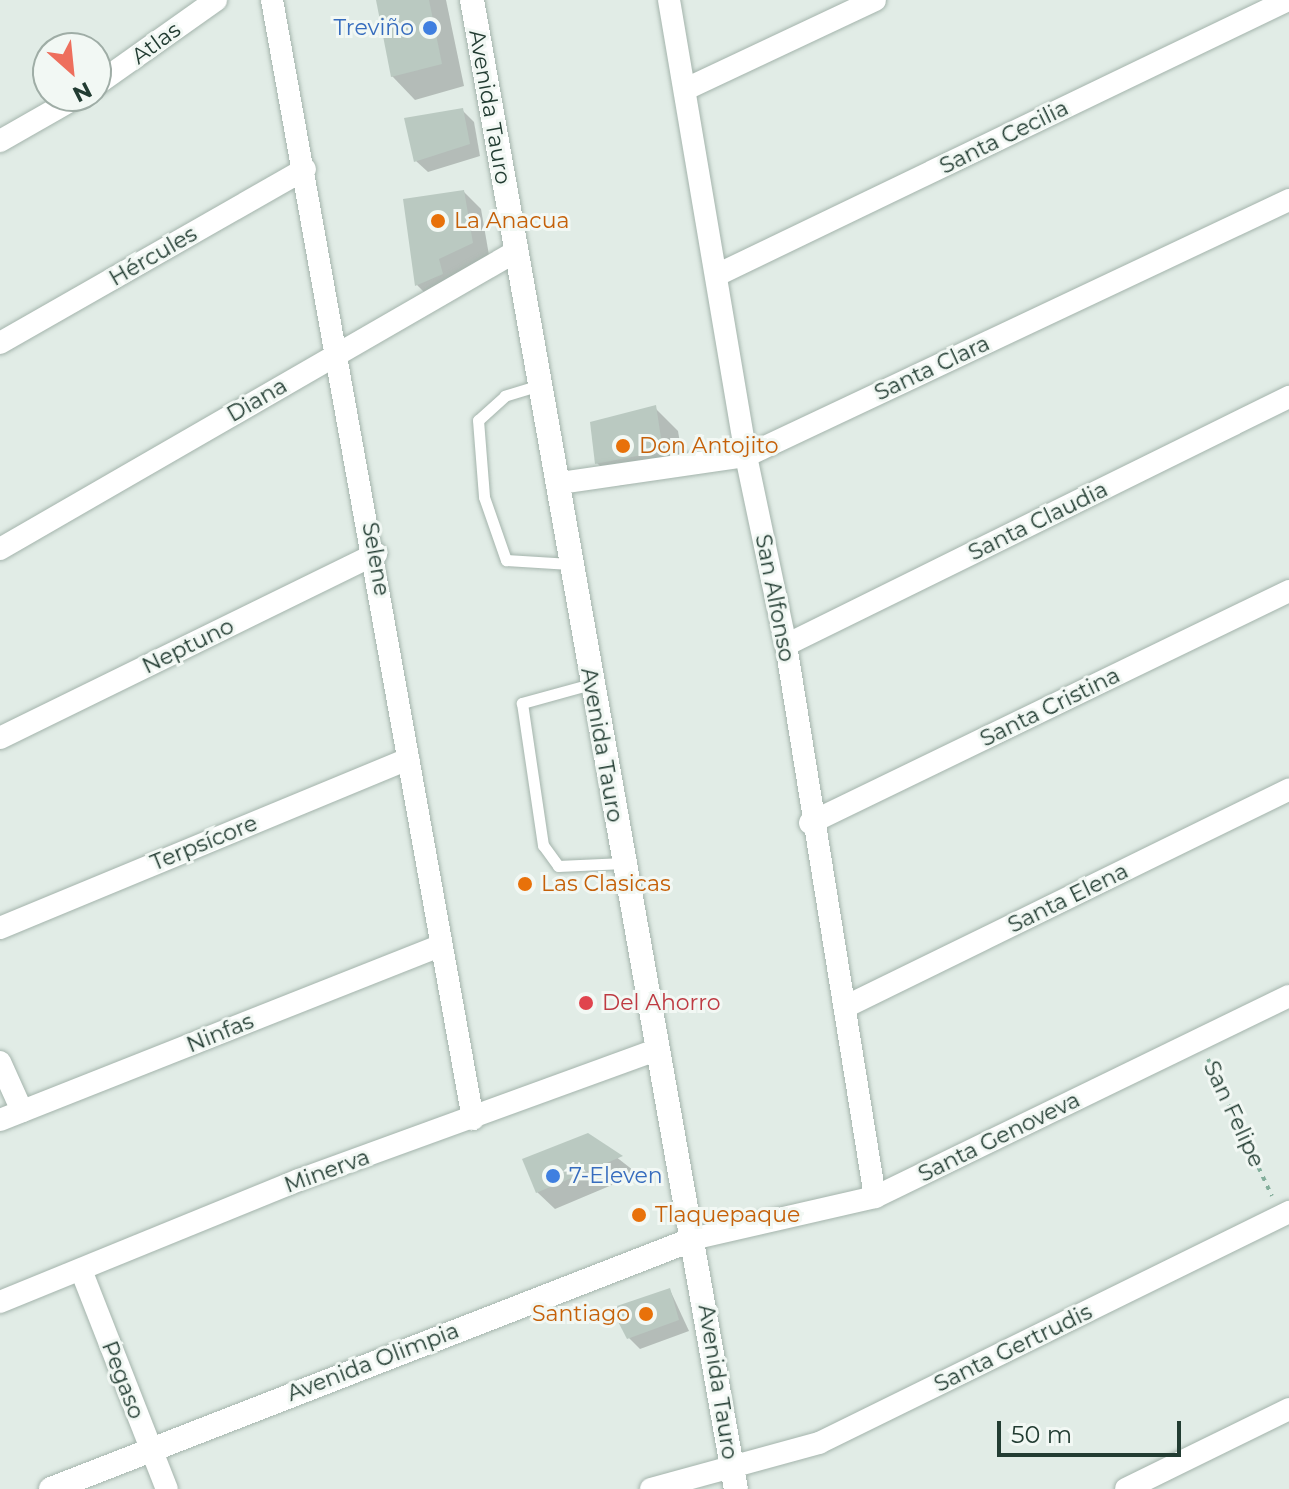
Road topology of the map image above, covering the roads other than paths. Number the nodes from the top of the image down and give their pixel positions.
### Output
1 (216, 0) edge
2 (272, 0) edge
3 (472, 0) edge
4 (669, 0) edge
5 (875, 0) edge
6 (1288, 0) edge
7 (112, 74) edge
8 (686, 89) junction
9 (51, 112) edge
10 (0, 141) edge
11 (305, 169) junction
12 (1289, 200) edge
13 (515, 252) junction
14 (719, 274) junction
15 (0, 343) edge
16 (335, 355) junction
17 (540, 385) junction
18 (1289, 397) edge
19 (746, 456) junction
20 (560, 483) junction
21 (0, 549) edge
22 (376, 554) junction
23 (570, 564) junction
24 (1289, 591) edge
25 (786, 645) junction
26 (591, 684) junction
27 (0, 738) edge
28 (408, 759) junction
29 (1289, 789) edge
30 (810, 823) junction
31 (624, 863) junction
32 (0, 928) edge
33 (439, 946) junction
34 (1289, 996) edge
35 (847, 1006) junction
36 (657, 1050) junction
37 (0, 1062) edge
38 (22, 1111) junction
39 (473, 1119) junction
40 (0, 1120) edge
41 (875, 1197) junction
42 (1286, 1220) edge
43 (696, 1238) junction
44 (81, 1270) junction
45 (0, 1302) edge
46 (1289, 1409) edge
47 (150, 1449) junction
48 (734, 1478) edge
49 (51, 1489) edge
50 (167, 1489) edge
51 (651, 1489) edge
52 (1126, 1489) edge

1 - 7 street, Atlas
2 - 11 street, Selene
3 - 13 street, Avenida Tauro
4 - 8 street, San Alfonso
5 - 8 street
6 - 14 street, Santa Cecilia
8 - 14 street, San Alfonso
9 - 10 street
11 - 15 street, Hércules
11 - 16 street, Selene
12 - 19 street, Santa Clara
13 - 16 street, Diana
13 - 17 street, Avenida Tauro
14 - 19 street, San Alfonso
16 - 21 street, Diana
16 - 22 street, Selene
17 - 20 street, Avenida Tauro
17 - 23 lane
18 - 25 street, Santa Claudia
19 - 20 street, Santa Clara
19 - 25 street, San Alfonso
20 - 23 street, Avenida Tauro
22 - 27 street, Neptuno
22 - 28 street, Selene
23 - 26 street, Avenida Tauro
24 - 30 street, Santa Cristina
25 - 30 street, San Alfonso
26 - 31 street, Avenida Tauro
26 - 31 lane
28 - 32 street, Terpsícore
28 - 33 street, Selene
29 - 35 street, Santa Elena
30 - 35 street, San Alfonso
31 - 36 street, Avenida Tauro
33 - 38 street, Ninfas
33 - 39 street, Selene
34 - 41 street, Santa Genoveva
35 - 41 street, San Alfonso
36 - 39 street, Minerva
36 - 43 street, Avenida Tauro
37 - 38 street
38 - 40 street, Ninfas
39 - 44 street, Minerva
41 - 43 street, Santa Genoveva
42 - 48 street, Santa Gertrudis
43 - 47 street, Avenida Olimpia
43 - 48 street, Avenida Tauro
44 - 45 street, Minerva
44 - 47 street, Pegaso
46 - 52 street
47 - 49 street, Avenida Olimpia
47 - 50 street, Pegaso
48 - 51 street, Santa Gertrudis

